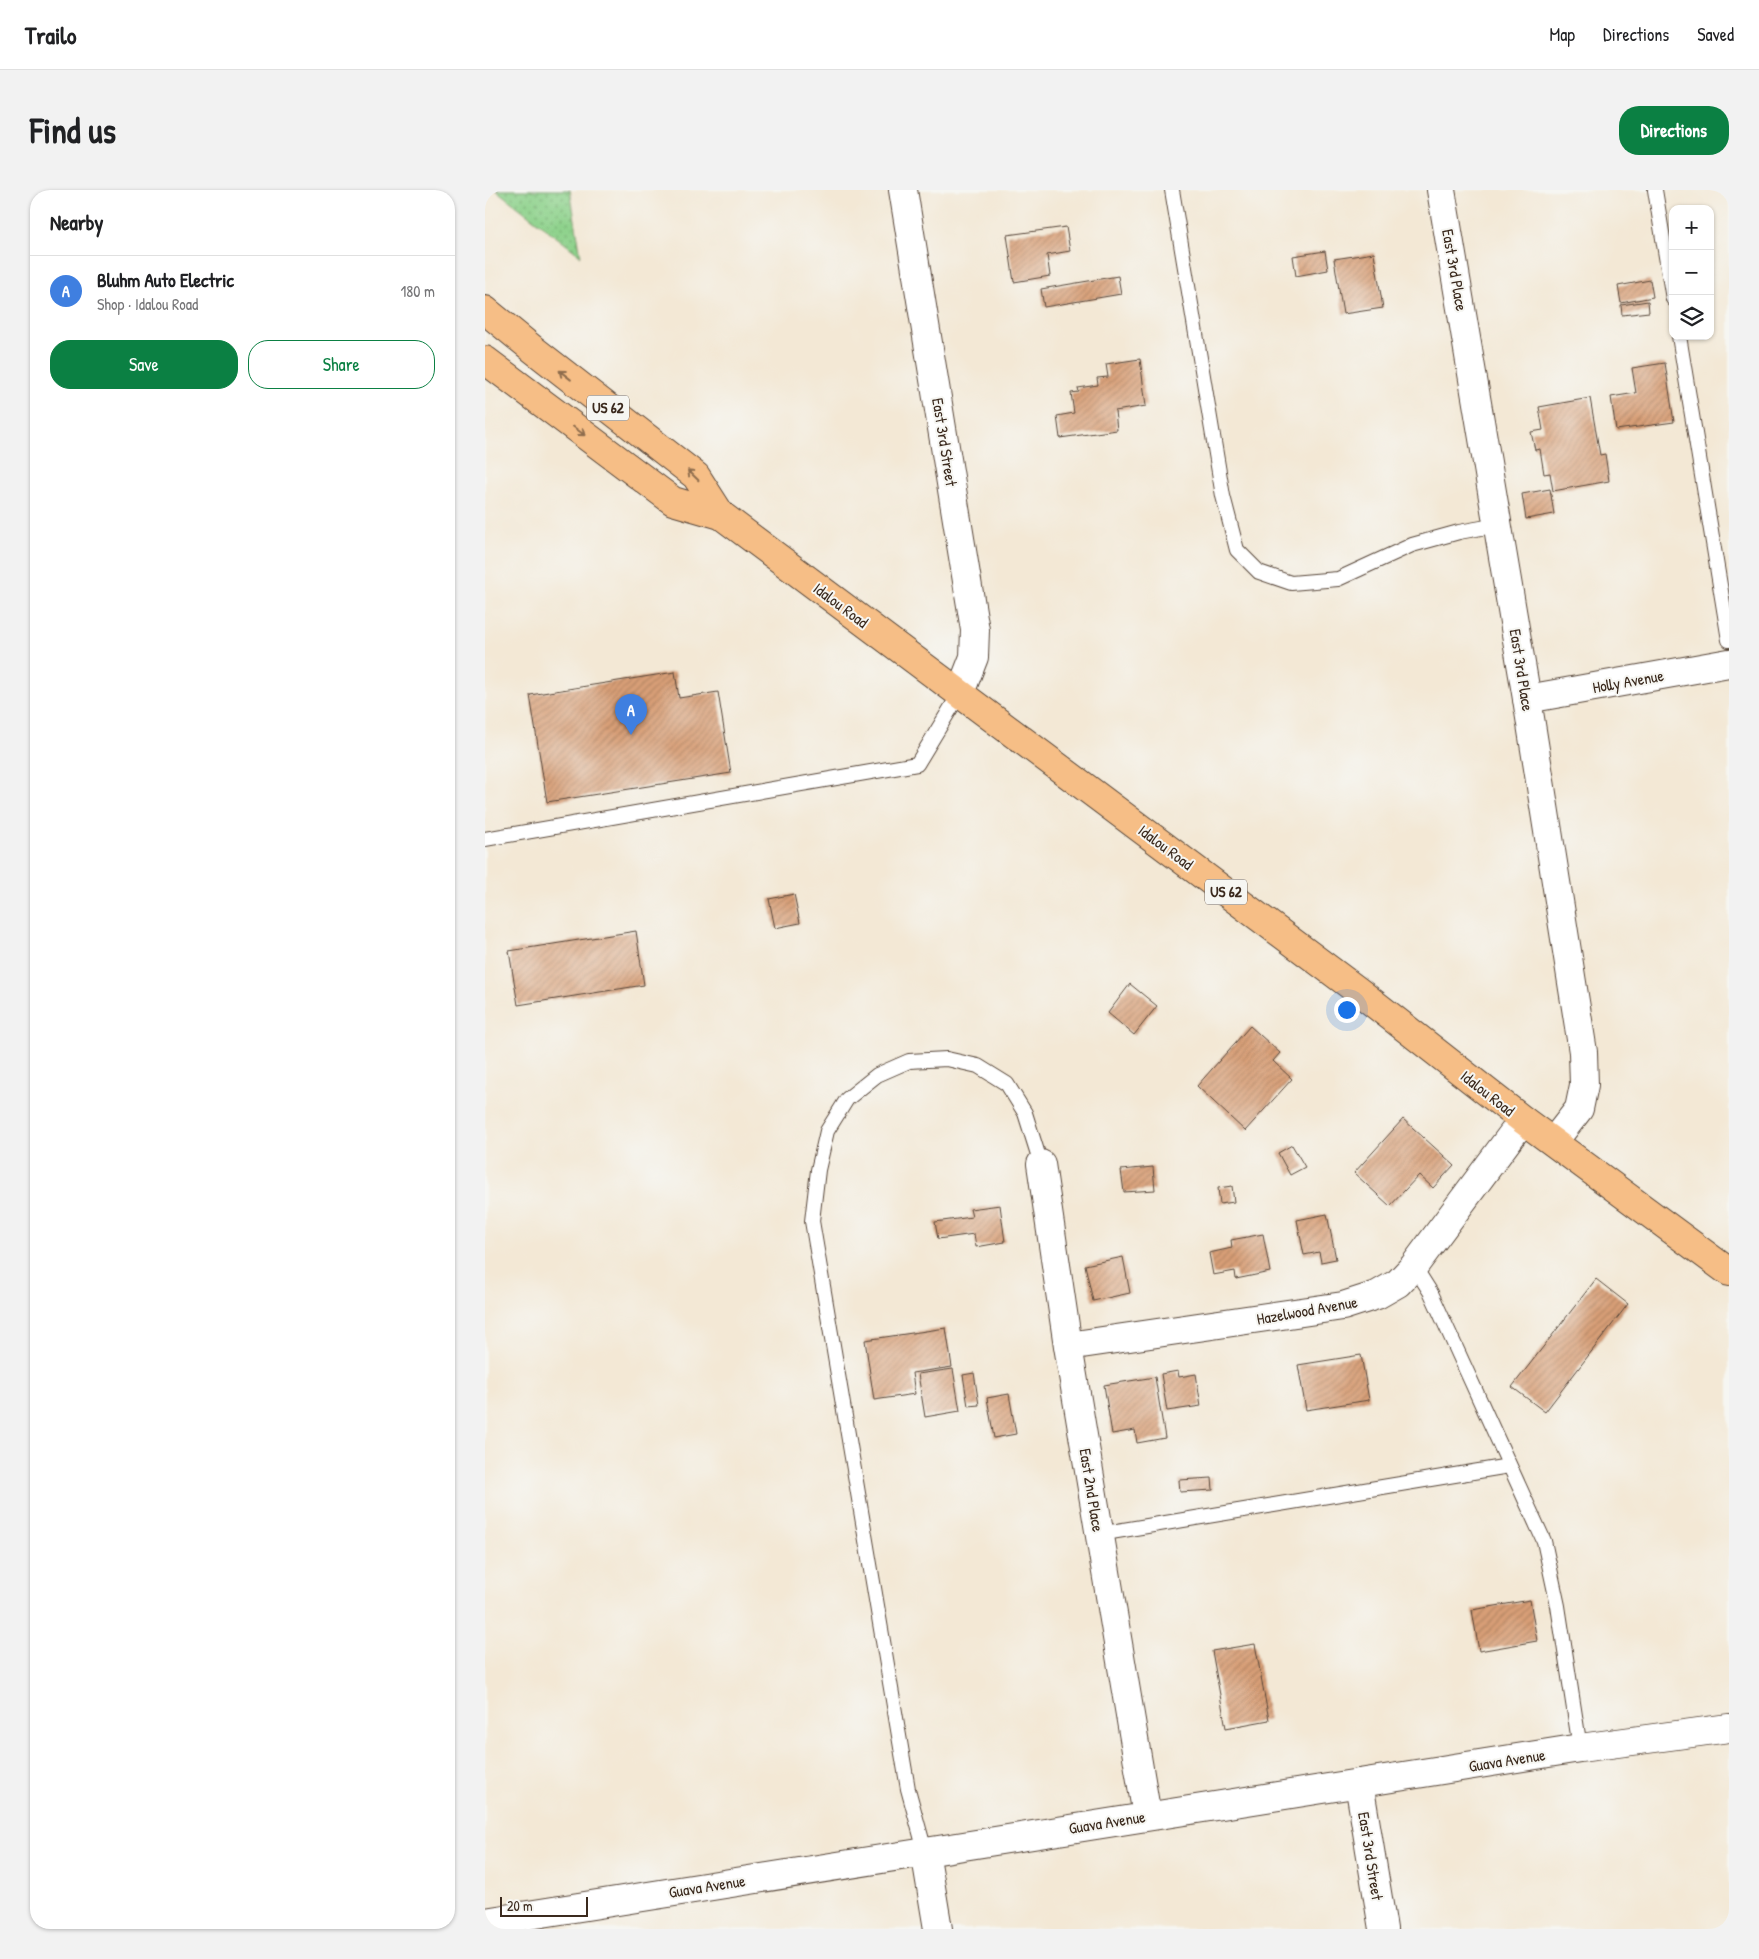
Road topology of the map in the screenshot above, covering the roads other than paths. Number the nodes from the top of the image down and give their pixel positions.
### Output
1 (903, 190) edge
2 (1172, 190) edge
3 (1441, 190) edge
4 (1655, 190) edge
5 (1672, 295) edge
6 (485, 310) edge
7 (1680, 340) edge
8 (485, 362) edge
9 (721, 515) junction
10 (1498, 525) junction
11 (1729, 640) edge
12 (1729, 663) edge
13 (960, 693) junction
14 (1527, 699) junction
15 (485, 839) edge
16 (1523, 1120) junction
17 (1553, 1141) junction
18 (1041, 1164) joint
19 (1414, 1266) junction
20 (1729, 1272) edge
21 (1068, 1346) junction
22 (1509, 1466) junction
23 (1099, 1534) junction
24 (1729, 1728) edge
25 (1579, 1748) junction
26 (1359, 1783) junction
27 (1147, 1816) junction
28 (925, 1851) junction
29 (485, 1922) edge
30 (939, 1929) edge
31 (1383, 1929) edge

1 - 13 street, East 3rd Street
2 - 10 lane
3 - 10 street, East 3rd Place
4 - 5 lane
9 -> 6 main road, Idalou Road / US 62
7 - 11 lane
8 -> 9 main road, Idalou Road / US 62
9 - 13 main road, Idalou Road / US 62
10 - 14 street, East 3rd Place
12 - 14 street, Holly Avenue
13 - 15 lane
13 - 16 main road, Idalou Road / US 62
14 - 17 street, East 3rd Place
16 - 17 main road, Idalou Road / US 62
16 - 19 street, Hazelwood Avenue
17 - 20 main road, Idalou Road / US 62
18 - 21 street, East 2nd Place
18 - 28 lane
19 - 21 street, Hazelwood Avenue
19 - 22 lane
21 - 23 street, East 2nd Place
22 - 23 lane
22 - 25 lane
23 - 27 street, East 2nd Place
24 - 25 street, Guava Avenue
25 - 26 street, Guava Avenue
26 - 27 street, Guava Avenue
26 - 31 street, East 3rd Street
27 - 28 street, Guava Avenue
28 - 29 street, Guava Avenue
28 - 30 street

